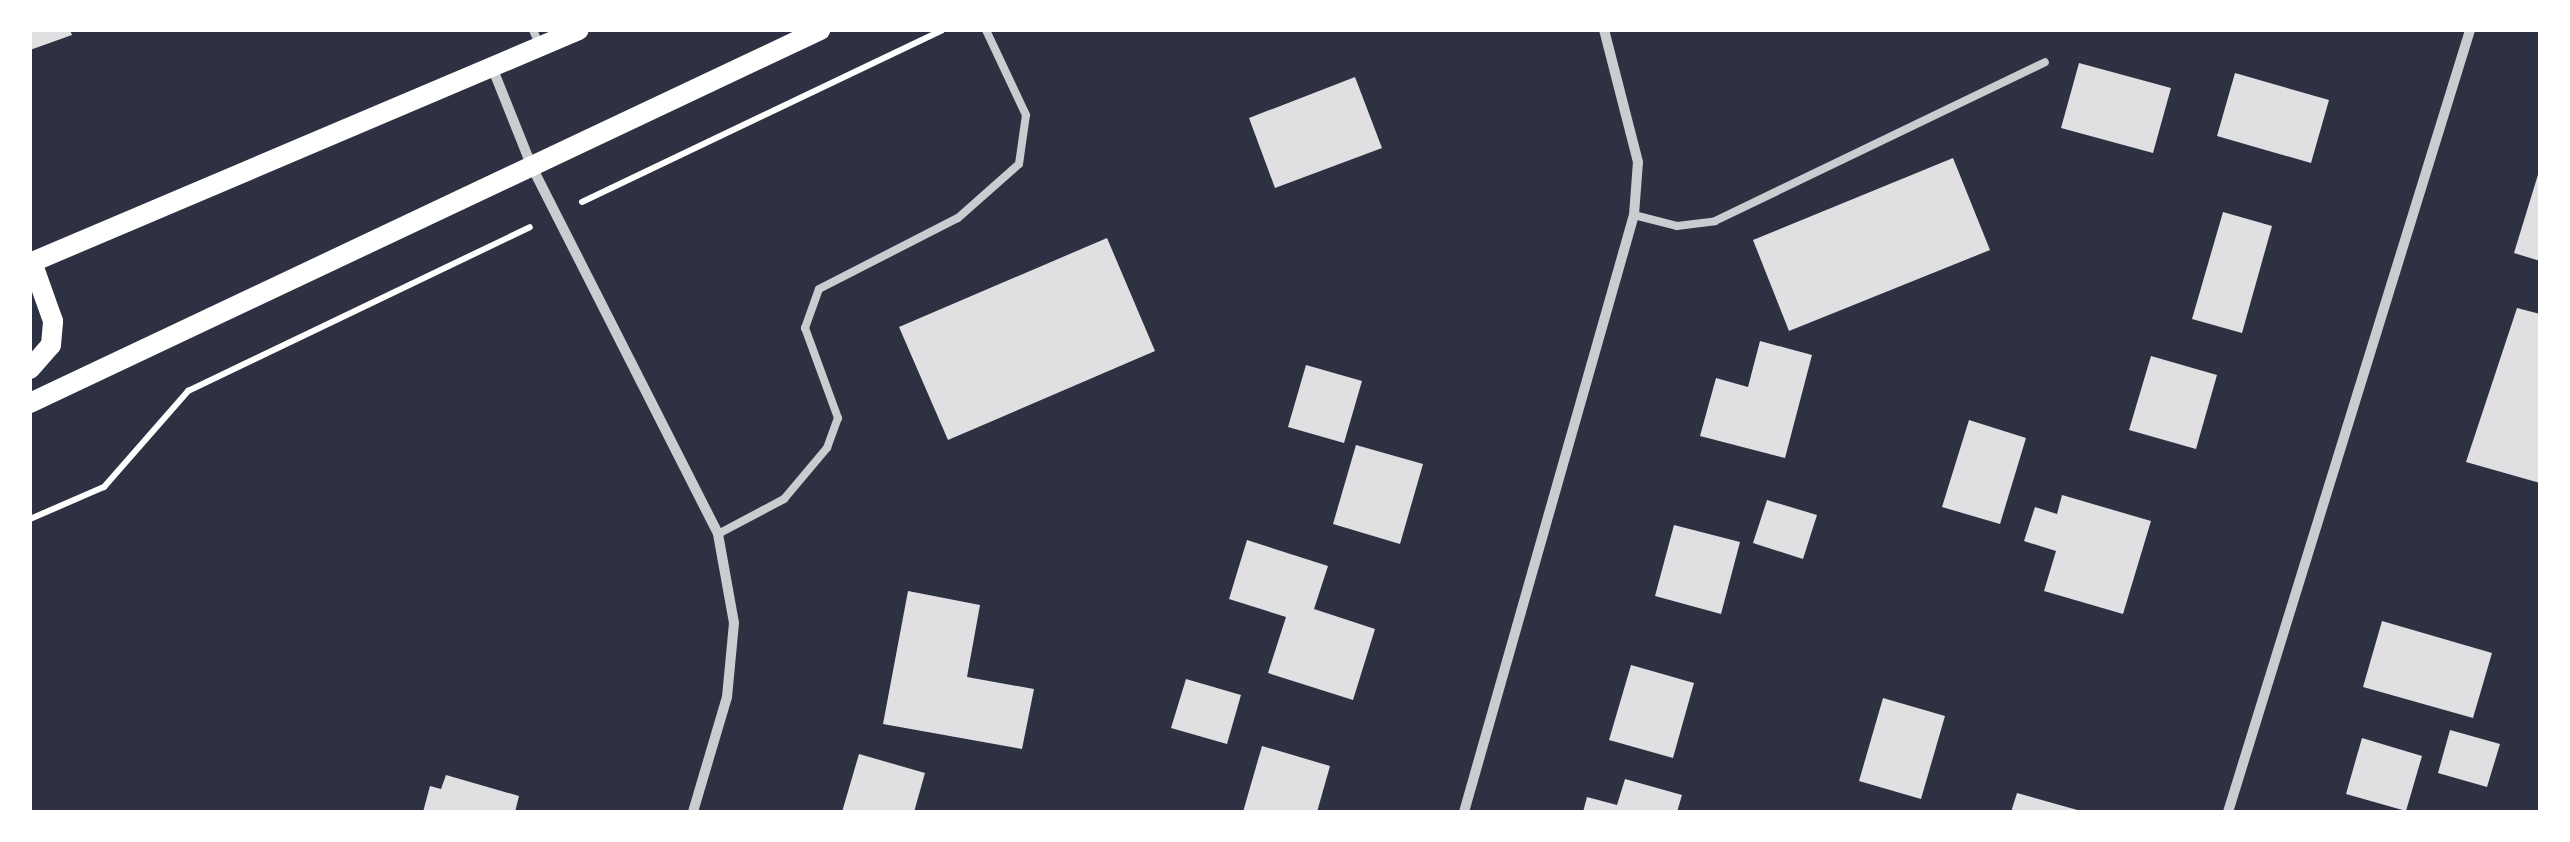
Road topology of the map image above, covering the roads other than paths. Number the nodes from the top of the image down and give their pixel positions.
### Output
1 (578, 30) edge
2 (820, 30) edge
3 (986, 30) edge
4 (1604, 30) edge
5 (2470, 30) edge
6 (537, 38) edge
7 (2045, 62) dead end
8 (492, 67) junction
9 (532, 166) junction
10 (1634, 215) junction
11 (31, 261) edge
12 (30, 370) edge
13 (30, 403) edge
14 (718, 534) junction
15 (692, 812) edge
16 (1464, 812) edge
17 (2228, 812) edge

1 - 6 main road
2 - 9 main road
3 - 14 lane
4 - 10 street
5 - 17 street
6 - 8 main road
7 - 10 lane
8 - 9 street
8 - 11 main road
9 - 13 main road
9 - 14 street
10 - 16 street
11 - 12 main road
14 - 15 street

